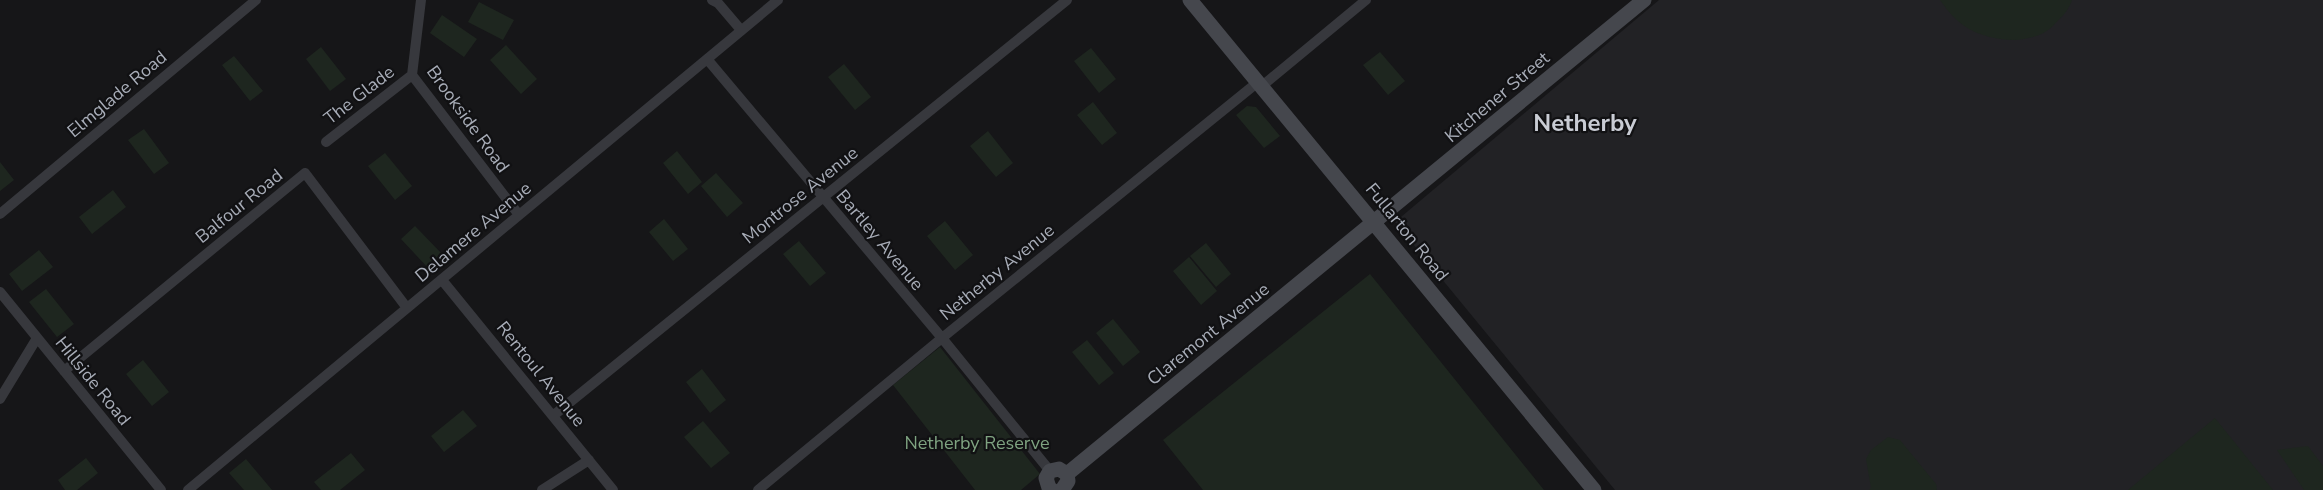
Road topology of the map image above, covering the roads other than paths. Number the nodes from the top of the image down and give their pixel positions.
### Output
1 (256, 0) edge
2 (421, 0) edge
3 (712, 0) edge
4 (778, 0) edge
5 (1066, 0) edge
6 (1190, 0) edge
7 (1366, 0) edge
8 (1644, 0) edge
9 (741, 30) junction
10 (707, 60) junction
11 (412, 75) junction
12 (1260, 84) junction
13 (326, 142) dead end
14 (822, 198) junction
15 (0, 214) edge
16 (519, 215) junction
17 (1375, 224) junction
18 (442, 280) junction
19 (0, 292) edge
20 (407, 308) junction
21 (37, 338) junction
22 (942, 338) junction
23 (64, 371) junction
24 (0, 399) edge
25 (554, 415) junction
26 (589, 460) junction
27 (1050, 471) junction
28 (1067, 474) junction
29 (1052, 489) edge
30 (161, 490) edge
31 (188, 490) edge
32 (542, 490) edge
33 (614, 490) edge
34 (758, 490) edge
35 (1594, 490) edge

1 - 15 street, Elmglade Road
2 - 11 street, Brookside Road
3 - 9 street
4 - 9 street, Delamere Avenue
5 - 14 street, Montrose Avenue
6 - 12 street, Fullarton Road
7 - 12 street, Netherby Avenue
8 - 17 street, Kitchener Street
9 - 10 street, Delamere Avenue
10 - 14 street, Bartley Avenue
10 - 16 street, Delamere Avenue
11 - 13 street, The Glade
11 - 16 street, Brookside Road
12 - 17 street, Fullarton Road
12 - 22 street, Netherby Avenue
14 - 22 street, Bartley Avenue
14 - 25 street, Montrose Avenue
16 - 18 street, Delamere Avenue
17 - 28 street, Claremont Avenue
17 - 35 street, Fullarton Road
18 - 20 street, Delamere Avenue
18 - 25 street, Rentoul Avenue
19 - 21 street, Hillside Road
20 - 23 street, Balfour Road
20 - 31 street, Delamere Avenue
21 - 23 street, Hillside Road
21 - 24 street
22 - 27 street, Bartley Avenue
22 - 34 street, Netherby Avenue
23 - 30 street, Hillside Road
25 - 26 street, Rentoul Avenue
26 - 32 street
26 - 33 street, Rentoul Avenue
27 - 28 street
27 - 29 street
28 - 29 street

